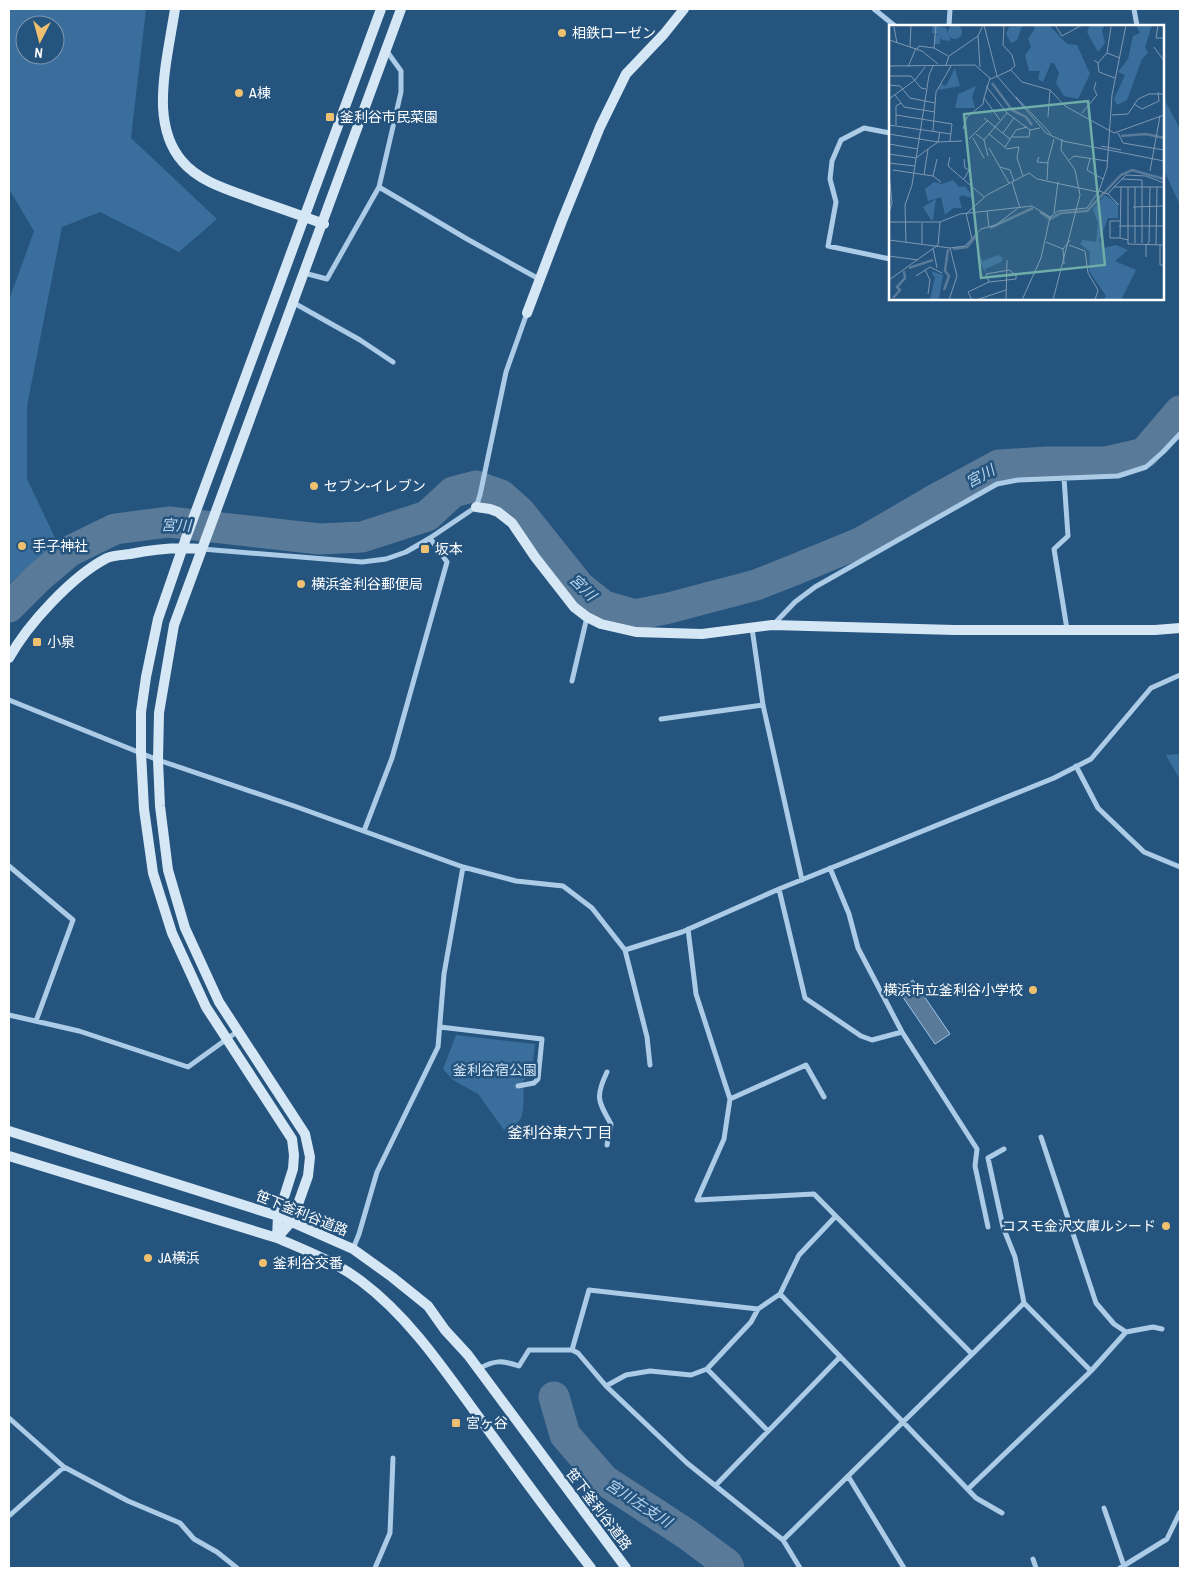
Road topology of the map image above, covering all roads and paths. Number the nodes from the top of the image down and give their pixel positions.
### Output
1 (174, 9) edge
2 (381, 9) edge
3 (402, 9) edge
4 (684, 9) edge
5 (874, 9) edge
6 (950, 9) edge
7 (1134, 9) edge
8 (894, 25) edge
9 (949, 25) edge
10 (1136, 25) edge
11 (386, 49) junction
12 (889, 133) edge
13 (379, 187) junction
14 (304, 217) junction
15 (324, 224) junction
16 (889, 259) edge
17 (303, 272) junction
18 (539, 279) junction
19 (294, 303) junction
20 (527, 313) joint
21 (393, 362) dead end
22 (1180, 434) edge
23 (1064, 478) junction
24 (476, 507) junction
25 (430, 538) junction
26 (185, 543) junction
27 (204, 544) junction
28 (587, 617) junction
29 (772, 625) junction
30 (752, 628) junction
31 (1180, 628) edge
32 (1067, 629) junction
33 (9, 658) edge
34 (1180, 675) edge
35 (572, 681) dead end
36 (9, 700) edge
37 (763, 705) junction
38 (661, 719) dead end
39 (141, 753) junction
40 (158, 760) junction
41 (1076, 766) junction
42 (364, 831) junction
43 (9, 866) edge
44 (463, 867) junction
45 (1180, 867) edge
46 (830, 868) junction
47 (802, 880) junction
48 (779, 889) junction
49 (688, 929) junction
50 (625, 950) junction
51 (9, 1015) edge
52 (36, 1021) junction
53 (440, 1027) junction
54 (238, 1031) junction
55 (902, 1032) junction
56 (226, 1039) junction
57 (650, 1065) dead end
58 (606, 1072) dead end
59 (518, 1086) dead end
60 (824, 1097) dead end
61 (730, 1098) junction
62 (9, 1131) edge
63 (1041, 1137) dead end
64 (606, 1145) dead end
65 (1004, 1148) dead end
66 (9, 1156) edge
67 (278, 1216) junction
68 (835, 1217) junction
69 (292, 1221) junction
70 (988, 1227) dead end
71 (277, 1238) junction
72 (353, 1249) junction
73 (780, 1294) junction
74 (1024, 1304) junction
75 (758, 1309) junction
76 (1162, 1329) dead end
77 (1126, 1332) junction
78 (572, 1350) junction
79 (972, 1354) junction
80 (840, 1357) junction
81 (478, 1369) junction
82 (707, 1369) junction
83 (1091, 1371) junction
84 (606, 1386) junction
85 (9, 1418) edge
86 (902, 1422) junction
87 (768, 1431) junction
88 (393, 1458) dead end
89 (64, 1467) junction
90 (848, 1476) junction
91 (716, 1485) junction
92 (968, 1489) junction
93 (1104, 1508) dead end
94 (1180, 1512) edge
95 (1002, 1513) dead end
96 (9, 1516) edge
97 (783, 1540) junction
98 (1033, 1559) dead end
99 (1122, 1567) edge
100 (236, 1568) edge
101 (375, 1568) edge
102 (591, 1568) edge
103 (626, 1568) edge
104 (800, 1568) edge
105 (904, 1568) edge
106 (1036, 1568) edge

1 - 14 street
2 - 14 street
3 - 11 street
4 - 18 street
5 - 8 street
6 - 9 street
7 - 10 street
11 - 13 street
11 - 15 street
12 - 16 street
13 - 17 street
13 - 18 street
14 - 15 street
14 - 26 street
15 - 17 street
17 - 19 street
18 - 20 street
19 - 21 street
19 - 27 street
20 - 24 street
22 - 23 street
23 - 29 street
23 - 32 street
24 - 25 street
24 - 28 street
25 - 27 street
25 - 42 street
26 - 27 street
26 - 33 street
26 - 39 street
27 - 40 street
28 - 30 street
28 - 35 street
29 - 30 street
29 - 32 street
30 - 37 street
31 - 32 street
34 - 41 street
36 - 39 street
37 - 38 street
37 - 47 street
39 - 40 street
39 - 56 street
40 - 42 street
40 - 54 street
41 - 45 street
41 - 46 street
42 - 44 street
43 - 52 street
44 - 50 street
44 - 53 street
46 - 47 street
46 - 55 street
47 - 48 street
48 - 49 street
48 - 55 street
49 - 50 street
49 - 61 street
50 - 57 street
51 - 52 street
52 - 56 street
53 - 59 street
53 - 72 street
54 - 56 street
54 - 69 street
55 - 70 street
56 - 67 street
58 - 64 street
60 - 61 street
61 - 68 street
62 - 67 street, 笹下釜利谷道路
63 - 77 street
65 - 74 street
66 - 71 street
67 - 69 street, 笹下釜利谷道路
67 - 71 street
68 - 73 street
68 - 79 street
69 - 71 street
69 - 72 street, 笹下釜利谷道路
71 - 102 street
72 - 81 street, 笹下釜利谷道路
73 - 75 street
73 - 80 street
74 - 79 street
74 - 83 street
75 - 78 street
75 - 82 street
76 - 77 street
77 - 83 street
78 - 81 street
78 - 84 street
79 - 86 street
80 - 86 street
80 - 87 street
81 - 103 street, 笹下釜利谷道路
82 - 84 street
82 - 87 street
83 - 92 street
84 - 91 street
85 - 89 street
86 - 90 street
86 - 92 street
87 - 91 street
88 - 101 street
89 - 96 street
89 - 100 street
90 - 97 street
90 - 105 street
91 - 97 street
92 - 95 street
93 - 99 street
94 - 99 street
97 - 104 street
98 - 106 street

